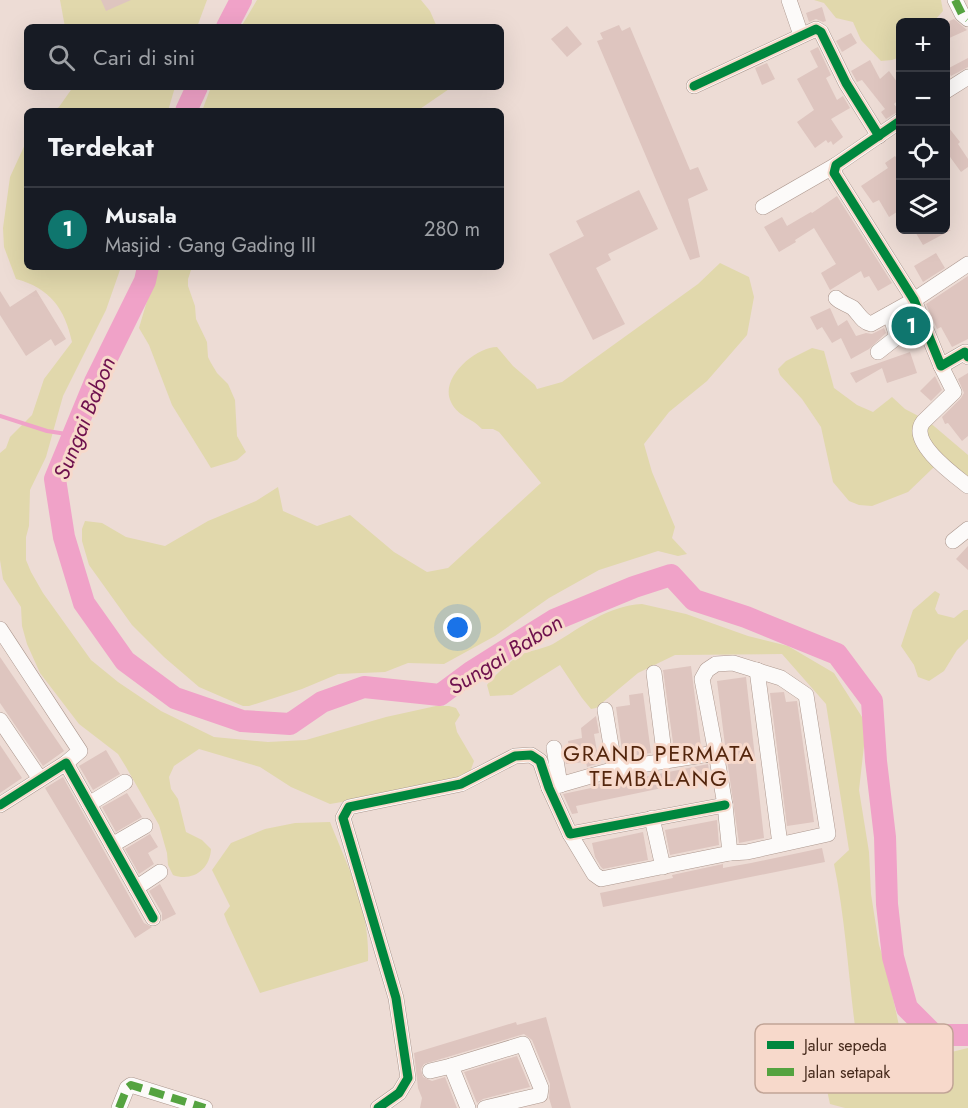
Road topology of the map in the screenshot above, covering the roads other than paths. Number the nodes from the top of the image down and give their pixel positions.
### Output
1 (789, 0) edge
2 (955, 0) edge
3 (968, 19) edge
4 (801, 35) junction
5 (968, 77) edge
6 (694, 86) dead end
7 (950, 88) edge
8 (896, 124) edge
9 (879, 136) junction
10 (836, 165) junction
11 (763, 207) dead end
12 (968, 264) edge
13 (836, 298) dead end
14 (914, 300) junction
15 (890, 314) junction
16 (878, 352) dead end
17 (967, 353) edge
18 (941, 366) junction
19 (968, 486) edge
20 (968, 529) edge
21 (953, 541) dead end
22 (0, 629) edge
23 (757, 670) junction
24 (654, 673) dead end
25 (606, 710) dead end
26 (0, 720) edge
27 (554, 748) dead end
28 (716, 753) junction
29 (665, 760) junction
30 (66, 763) junction
31 (615, 770) junction
32 (40, 779) junction
33 (125, 782) dead end
34 (555, 786) junction
35 (89, 804) junction
36 (0, 805) edge
37 (725, 806) junction
38 (652, 818) junction
39 (145, 826) dead end
40 (570, 834) junction
41 (780, 844) junction
42 (112, 845) junction
43 (730, 853) junction
44 (663, 867) junction
45 (160, 872) dead end
46 (136, 888) junction
47 (153, 918) dead end
48 (451, 1066) junction
49 (430, 1071) dead end
50 (118, 1108) edge
51 (205, 1108) edge
52 (378, 1108) edge
53 (468, 1108) edge
54 (485, 1108) edge

1 - 4 street
2 - 3 street
4 - 6 street
4 - 9 street
5 - 7 street
8 - 9 street
9 - 10 street
10 - 11 street
10 - 14 street
12 - 14 street
13 - 15 street
14 - 15 street
14 - 18 street
15 - 16 street
17 - 18 street
18 - 19 street
20 - 21 street
22 - 30 street
23 - 28 street
23 - 41 street
23 - 41 street
24 - 29 street
25 - 31 street
26 - 32 street
27 - 34 street
28 - 29 street
28 - 37 street
29 - 31 street
30 - 32 street
30 - 35 street
31 - 34 street
32 - 36 street
33 - 35 street
34 - 40 street
34 - 52 street
35 - 42 street
37 - 38 street
37 - 43 street
38 - 40 street
38 - 44 street
39 - 42 street
40 - 44 street
41 - 43 street
42 - 46 street
43 - 44 street
45 - 46 street
46 - 47 street
48 - 49 street
48 - 53 street
48 - 54 street
50 - 51 street

